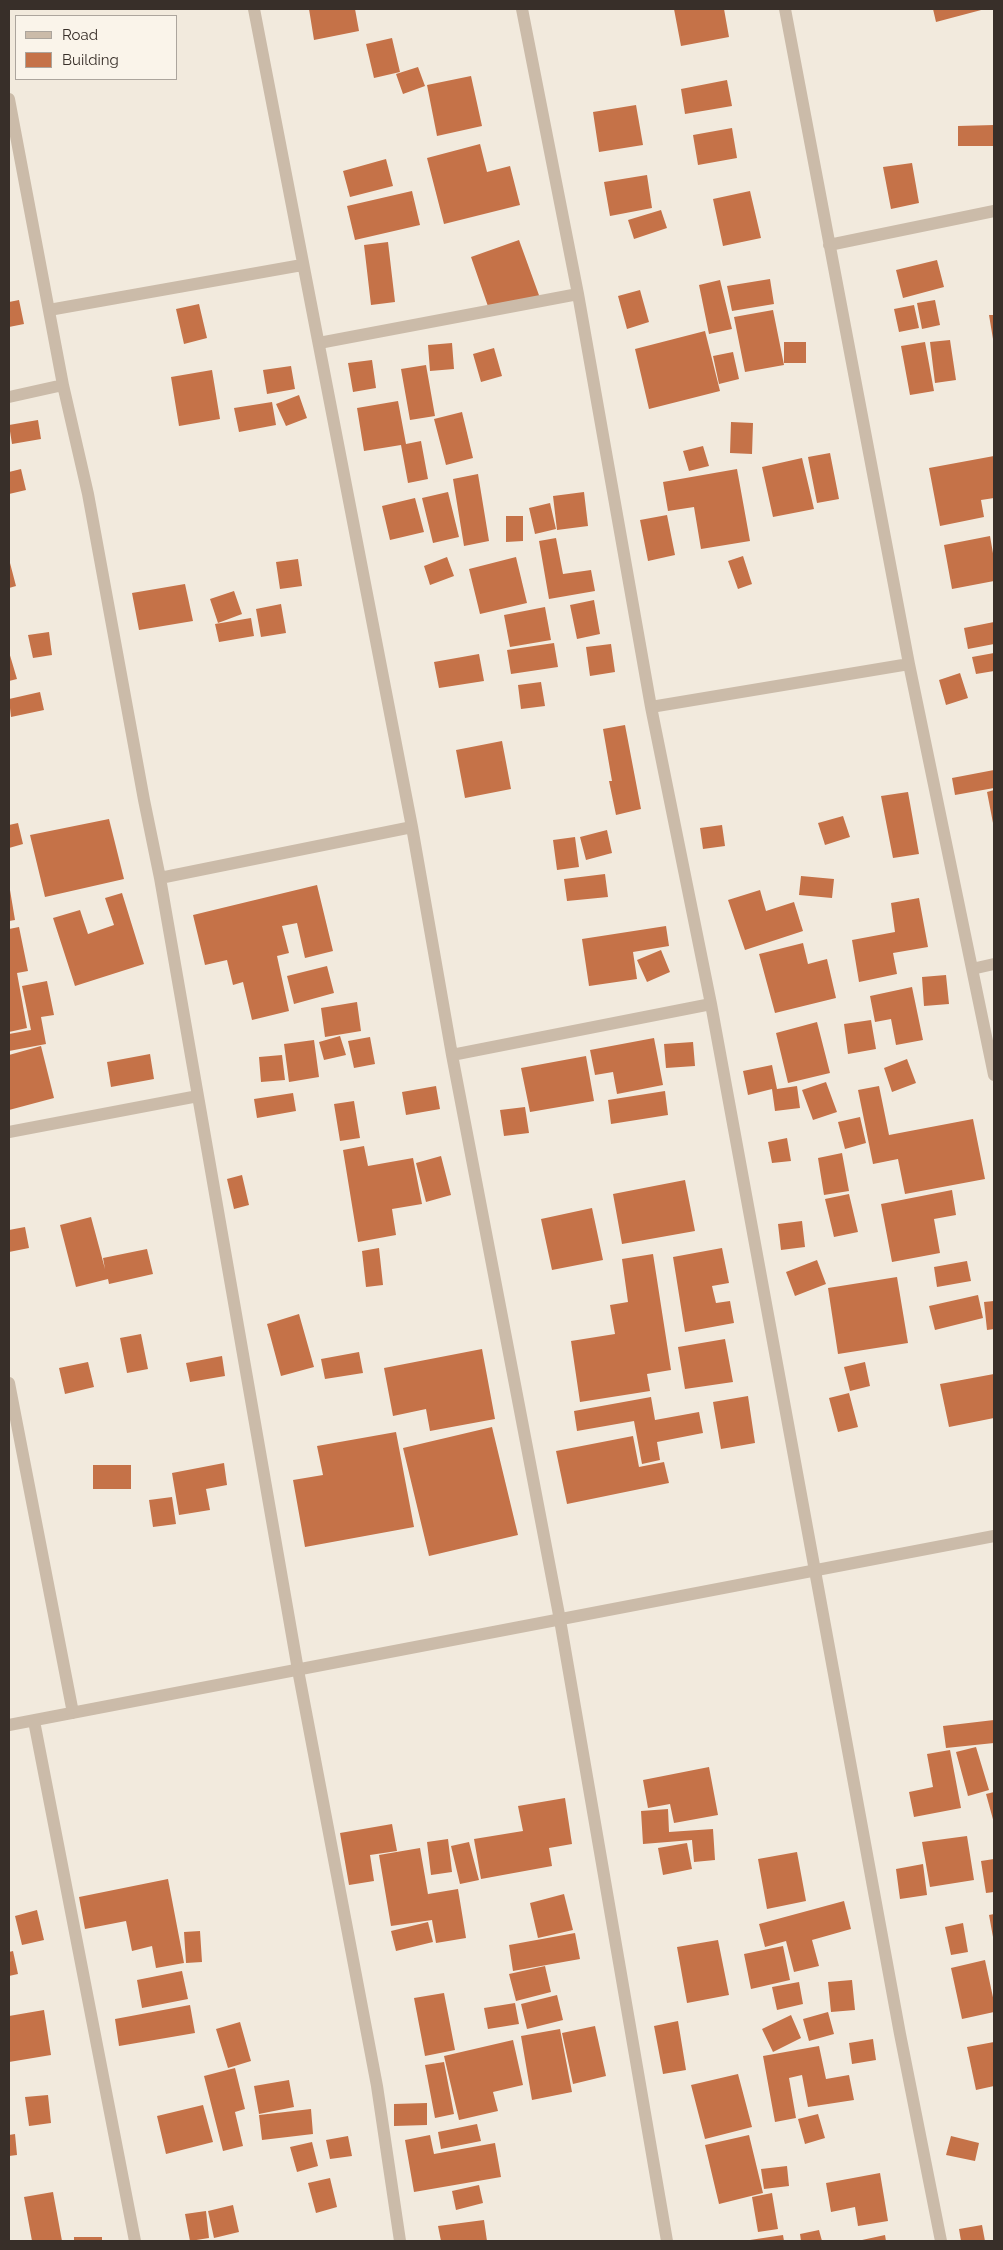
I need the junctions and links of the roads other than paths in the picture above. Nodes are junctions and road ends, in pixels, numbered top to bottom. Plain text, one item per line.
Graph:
1 (254, 9) edge
2 (522, 9) edge
3 (785, 9) edge
4 (9, 99) edge
5 (994, 211) edge
6 (829, 244) junction
7 (302, 265) junction
8 (578, 294) junction
9 (49, 310) junction
10 (318, 343) junction
11 (63, 385) junction
12 (9, 397) edge
13 (909, 664) junction
14 (651, 707) junction
15 (412, 827) junction
16 (160, 878) junction
17 (994, 964) edge
18 (972, 969) junction
19 (711, 1004) junction
20 (452, 1055) junction
21 (994, 1076) edge
22 (198, 1096) junction
23 (9, 1132) edge
24 (9, 1383) edge
25 (994, 1536) edge
26 (814, 1572) junction
27 (560, 1620) junction
28 (298, 1670) junction
29 (73, 1714) junction
30 (34, 1721) junction
31 (9, 1726) edge
32 (135, 2241) edge
33 (400, 2241) edge
34 (667, 2241) edge
35 (941, 2241) edge

1 - 7 street
2 - 8 street
3 - 6 street
4 - 9 street
5 - 6 street
6 - 13 street
7 - 9 street
7 - 10 street
8 - 10 street
8 - 14 street
9 - 11 street
10 - 15 street
11 - 12 street
11 - 16 street
13 - 14 street
13 - 18 street
14 - 19 street
15 - 16 street
15 - 20 street
16 - 22 street
17 - 18 street
18 - 21 street
19 - 20 street
19 - 26 street
20 - 27 street
22 - 23 street
22 - 28 street
24 - 29 street
25 - 26 street
26 - 27 street
26 - 35 street
27 - 28 street
27 - 34 street
28 - 29 street
28 - 33 street
29 - 30 street
30 - 31 street
30 - 32 street

